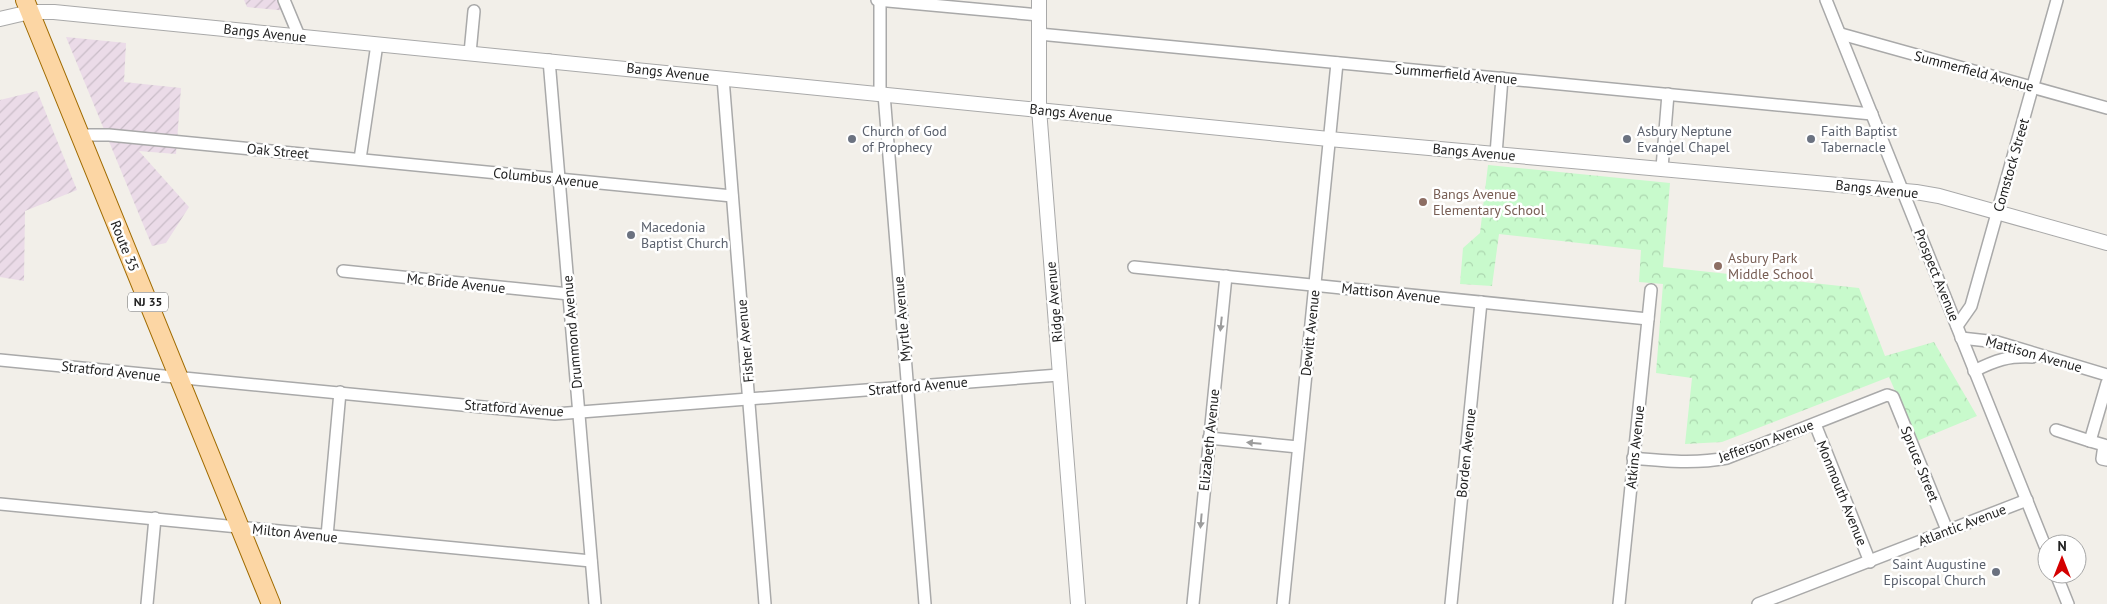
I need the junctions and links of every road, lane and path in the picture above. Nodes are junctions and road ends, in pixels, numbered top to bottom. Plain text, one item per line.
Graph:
1 (284, 0) edge
2 (879, 0) edge
3 (1039, 0) edge
4 (1826, 0) edge
5 (2057, 0) edge
6 (27, 6) edge
7 (474, 11) dead end
8 (1039, 15) junction
9 (0, 20) edge
10 (1039, 34) junction
11 (1841, 34) junction
12 (299, 36) junction
13 (377, 44) junction
14 (470, 53) junction
15 (549, 60) junction
16 (1337, 63) junction
17 (723, 78) junction
18 (1502, 78) junction
19 (2033, 87) junction
20 (882, 94) junction
21 (1668, 94) junction
22 (2107, 108) edge
23 (1039, 109) junction
24 (1872, 114) junction
25 (80, 135) junction
26 (1329, 139) junction
27 (1496, 154) junction
28 (360, 159) junction
29 (1662, 168) junction
30 (559, 179) junction
31 (1904, 191) junction
32 (732, 196) junction
33 (1998, 213) junction
34 (2107, 243) edge
35 (1134, 267) dead end
36 (342, 271) dead end
37 (1226, 276) junction
38 (1315, 285) junction
39 (1651, 290) dead end
40 (569, 294) junction
41 (1481, 302) junction
42 (1648, 319) junction
43 (1957, 326) junction
44 (1961, 338) junction
45 (2048, 357) junction
46 (0, 360) edge
47 (1974, 371) junction
48 (1059, 374) junction
49 (2107, 375) edge
50 (178, 378) junction
51 (2107, 382) edge
52 (908, 387) junction
53 (340, 392) junction
54 (1893, 397) joint
55 (750, 399) junction
56 (579, 412) junction
57 (1815, 424) junction
58 (2056, 430) dead end
59 (1209, 438) junction
60 (2090, 441) junction
61 (1298, 447) junction
62 (1633, 458) junction
63 (2107, 460) edge
64 (2027, 500) junction
65 (0, 504) edge
66 (155, 518) junction
67 (241, 527) junction
68 (1947, 530) junction
69 (2040, 534) edge
70 (327, 536) junction
71 (591, 560) junction
72 (1870, 562) junction
73 (2060, 584) edge
74 (148, 604) edge
75 (271, 604) edge
76 (595, 604) edge
77 (766, 604) edge
78 (925, 604) edge
79 (1078, 604) edge
80 (1193, 604) edge
81 (1283, 604) edge
82 (1451, 604) edge
83 (1619, 604) edge
84 (1758, 604) edge
85 (2068, 604) edge

1 - 12 street
2 - 8 street
2 - 20 street, Myrtle Avenue
3 - 8 street, Ridge Avenue
4 - 11 street, Prospect Avenue
5 - 19 street, Comstock Street
6 - 9 street, Bangs Avenue
6 - 12 street, Bangs Avenue
6 - 25 main road, Route 35 / NJ 35
7 - 14 street
8 - 10 street, Ridge Avenue
10 - 16 street, Summerfield Avenue
10 - 23 street, Ridge Avenue
11 - 19 street, Summerfield Avenue
11 - 24 street, Prospect Avenue
12 - 13 street, Bangs Avenue
13 - 14 street, Bangs Avenue
13 - 28 street
14 - 15 street, Bangs Avenue
15 - 17 street, Bangs Avenue
15 - 30 street, Drummond Avenue
16 - 18 street, Summerfield Avenue
16 - 26 street, Dewitt Avenue
17 - 20 street, Bangs Avenue
17 - 32 street, Fisher Avenue
18 - 21 street, Summerfield Avenue
18 - 27 street
19 - 22 street, Summerfield Avenue
19 - 33 street, Comstock Street
20 - 23 street, Bangs Avenue
20 - 52 street, Myrtle Avenue
21 - 24 street, Summerfield Avenue
21 - 29 street
23 - 26 street, Bangs Avenue
23 - 48 street, Ridge Avenue
24 - 31 street, Prospect Avenue
25 - 28 street, Oak Street
25 - 50 main road, Route 35 / NJ 35
26 - 27 street, Bangs Avenue
26 - 38 street, Dewitt Avenue
27 - 29 street, Bangs Avenue
28 - 30 street, Columbus Avenue
29 - 31 street, Bangs Avenue
30 - 32 street, Columbus Avenue
30 - 40 street, Drummond Avenue
31 - 33 street, Bangs Avenue
31 - 43 street, Prospect Avenue
32 - 55 street, Fisher Avenue
33 - 34 street, Bangs Avenue
33 - 43 street, Comstock Street
35 - 37 street, Mattison Avenue
36 - 40 street, Mc Bride Avenue
37 - 38 street, Mattison Avenue
37 -> 59 street, Elizabeth Avenue
38 - 41 street, Mattison Avenue
38 - 61 street, Dewitt Avenue
39 - 42 street, Atkins Avenue
40 - 56 street, Drummond Avenue
41 - 42 street, Mattison Avenue
41 - 82 street, Borden Avenue
42 - 62 street, Atkins Avenue
43 - 44 street, Prospect Avenue
44 - 45 street, Mattison Avenue
44 - 47 street, Prospect Avenue
45 - 47 street
45 - 49 street, Mattison Avenue
46 - 50 street, Stratford Avenue
47 - 64 street, Prospect Avenue
48 - 52 street, Stratford Avenue
48 - 79 street, Ridge Avenue
50 - 53 street, Stratford Avenue
50 - 67 main road, Route 35 / NJ 35
51 - 60 street
52 - 55 street, Stratford Avenue
52 - 78 street, Myrtle Avenue
53 - 56 street, Stratford Avenue
53 - 70 street
54 - 57 street, Jefferson Avenue
54 - 68 street, Spruce Street
55 - 56 street, Stratford Avenue
55 - 77 street, Fisher Avenue
56 - 71 street, Drummond Avenue
57 - 62 street, Jefferson Avenue
57 - 72 street, Monmouth Avenue
58 - 60 street
61 -> 59 street
59 -> 80 street, Elizabeth Avenue
60 - 63 street
61 - 81 street, Dewitt Avenue
62 - 83 street, Atkins Avenue
64 - 68 street, Atlantic Avenue
64 - 69 street, Prospect Avenue
65 - 66 street, Milton Avenue
66 - 67 street, Milton Avenue
66 - 74 street
67 - 70 street, Milton Avenue
67 - 75 main road, Route 35 / NJ 35
68 - 72 street, Atlantic Avenue
70 - 71 street, Milton Avenue
71 - 76 street, Drummond Avenue
72 - 84 street, Atlantic Avenue
73 - 85 street

